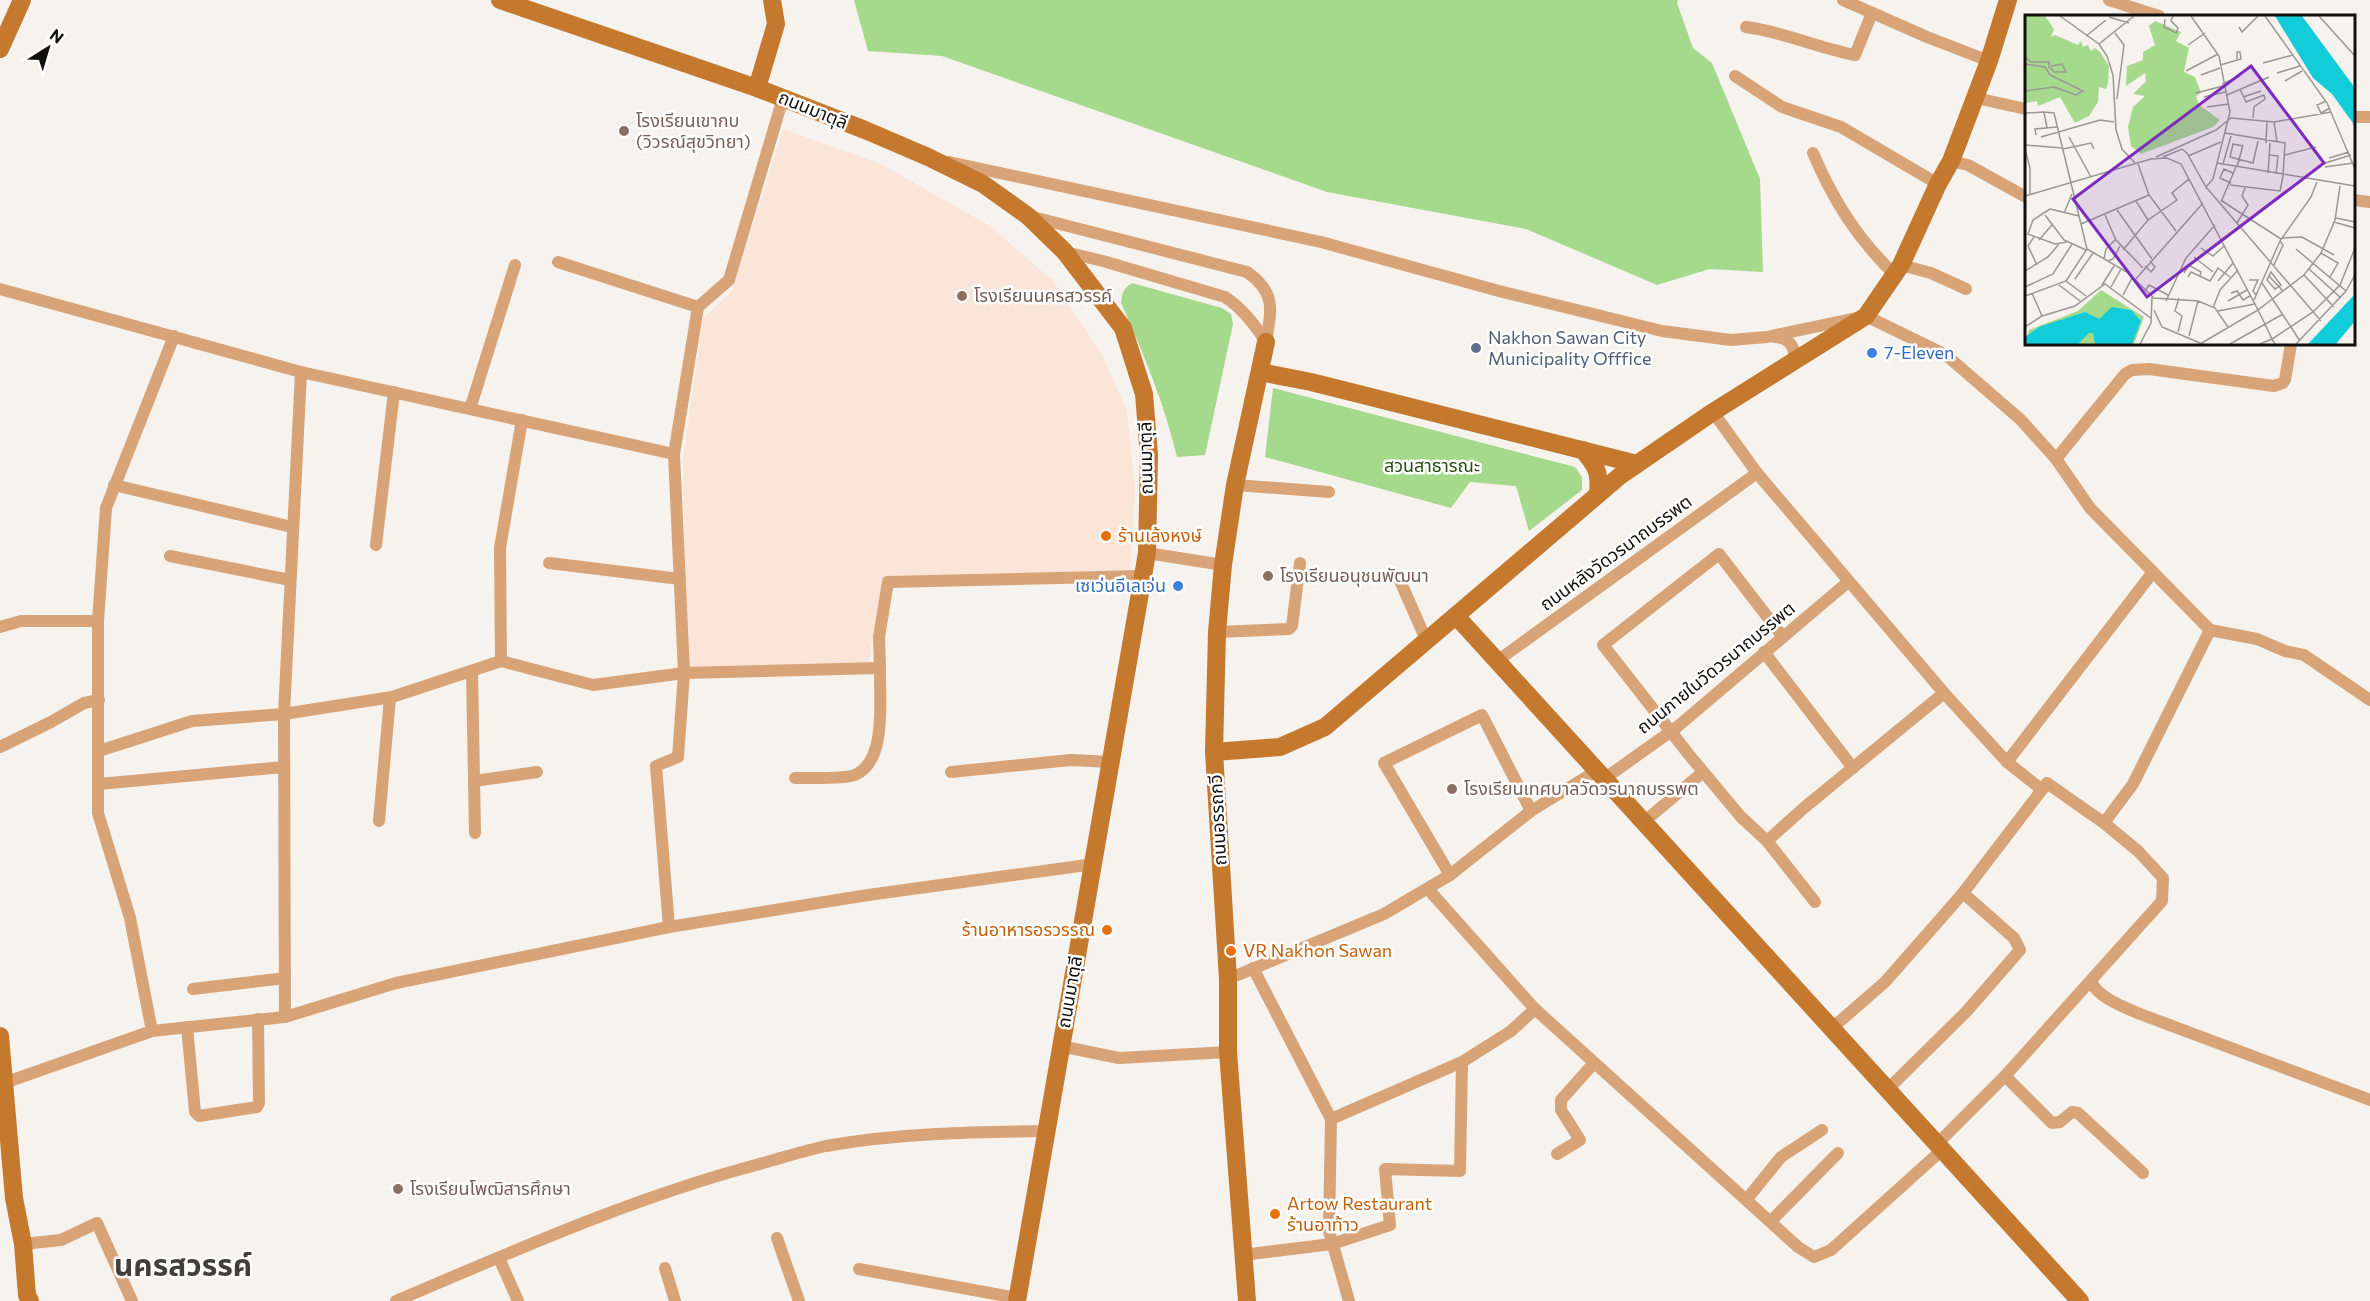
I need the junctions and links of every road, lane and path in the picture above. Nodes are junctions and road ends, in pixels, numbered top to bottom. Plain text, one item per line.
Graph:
1 (22, 0) edge
2 (500, 0) edge
3 (772, 0) edge
4 (1844, 0) edge
5 (2008, 0) edge
6 (2109, 0) edge
7 (1872, 13) junction
8 (2156, 15) edge
9 (1746, 27) dead end
10 (0, 49) edge
11 (1989, 61) junction
12 (1735, 76) dead end
13 (757, 88) junction
14 (783, 98) junction
15 (1976, 98) junction
16 (2025, 110) edge
17 (1813, 153) dead end
18 (928, 157) junction
19 (1951, 161) junction
20 (1938, 184) junction
21 (2025, 196) edge
22 (2355, 200) edge
23 (2370, 202) edge
24 (1028, 216) junction
25 (1065, 252) junction
26 (558, 262) dead end
27 (514, 265) dead end
28 (1898, 270) junction
29 (0, 289) edge
30 (1966, 289) dead end
31 (698, 307) junction
32 (1866, 316) junction
33 (174, 336) junction
34 (1767, 337) junction
35 (1266, 342) junction
36 (2291, 345) edge
37 (1790, 363) junction
38 (301, 372) junction
39 (1260, 372) junction
40 (394, 392) junction
41 (470, 409) junction
42 (1713, 412) junction
43 (522, 420) junction
44 (1583, 450) junction
45 (674, 454) junction
46 (2056, 459) junction
47 (1637, 464) junction
48 (1757, 473) junction
49 (114, 485) junction
50 (1235, 485) junction
51 (1329, 492) dead end
52 (1598, 494) junction
53 (292, 527) junction
54 (376, 545) dead end
55 (1147, 553) junction
56 (170, 556) dead end
57 (1300, 562) dead end
58 (549, 563) dead end
59 (1223, 565) junction
60 (2153, 572) junction
61 (1142, 576) junction
62 (1398, 576) dead end
63 (680, 579) junction
64 (290, 580) junction
65 (1848, 582) junction
66 (1457, 617) junction
67 (98, 621) junction
68 (0, 627) edge
69 (2210, 630) junction
70 (1217, 632) junction
71 (1783, 637) junction
72 (1427, 642) junction
73 (1764, 652) junction
74 (501, 661) junction
75 (1497, 661) junction
76 (880, 668) junction
77 (472, 671) junction
78 (684, 673) junction
79 (1944, 693) junction
80 (390, 698) junction
81 (99, 700) junction
82 (2370, 700) edge
83 (284, 714) junction
84 (1672, 731) junction
85 (0, 747) edge
86 (99, 751) junction
87 (1214, 752) junction
88 (1111, 762) junction
89 (2007, 762) junction
90 (284, 767) junction
91 (1854, 768) junction
92 (537, 772) dead end
93 (951, 772) dead end
94 (1703, 772) junction
95 (1600, 775) junction
96 (795, 778) dead end
97 (474, 781) junction
98 (99, 784) junction
99 (2041, 789) junction
100 (1531, 811) junction
101 (1652, 815) dead end
102 (379, 821) dead end
103 (2104, 824) junction
104 (475, 833) dead end
105 (1767, 842) junction
106 (1094, 864) junction
107 (1450, 875) junction
108 (1428, 889) junction
109 (1963, 893) junction
110 (1815, 902) dead end
111 (669, 927) junction
112 (1253, 968) junction
113 (285, 978) junction
114 (1228, 979) junction
115 (2091, 982) junction
116 (193, 988) dead end
117 (1535, 1009) junction
118 (285, 1017) junction
119 (258, 1019) junction
120 (187, 1027) junction
121 (1831, 1029) junction
122 (152, 1031) junction
123 (0, 1044) edge
124 (1060, 1046) junction
125 (1228, 1052) junction
126 (1462, 1062) junction
127 (1594, 1063) junction
128 (2005, 1076) junction
129 (4, 1083) junction
130 (1887, 1090) junction
131 (2370, 1100) edge
132 (1331, 1119) junction
133 (1821, 1130) dead end
134 (1047, 1131) junction
135 (1939, 1147) junction
136 (1838, 1153) dead end
137 (1557, 1154) dead end
138 (2143, 1173) dead end
139 (1747, 1199) junction
140 (1771, 1221) junction
141 (777, 1238) dead end
142 (23, 1244) junction
143 (1332, 1244) junction
144 (1243, 1255) junction
145 (499, 1258) junction
146 (665, 1268) dead end
147 (859, 1269) dead end
148 (1017, 1300) edge
149 (30, 1301) edge
150 (132, 1301) edge
151 (396, 1301) edge
152 (519, 1301) edge
153 (675, 1301) edge
154 (799, 1301) edge
155 (1247, 1301) edge
156 (1349, 1301) edge
157 (2080, 1301) edge

1 - 10 street
2 - 13 street, ถนนมาตุลี
3 - 13 street
4 - 7 street
5 - 11 street
6 - 8 street
7 - 9 street
7 - 11 street
11 - 15 street
12 - 20 street
13 - 14 street, ถนนมาตุลี
14 - 18 street, ถนนมาตุลี
14 - 31 street
15 - 16 street
15 - 19 street
17 - 28 street
18 - 24 street, ถนนมาตุลี
18 - 34 street
19 - 20 street
19 - 21 street
20 - 28 street
22 - 23 street
24 - 25 street, ถนนมาตุลี
24 - 35 street
25 - 35 street
25 - 55 street, ถนนมาตุลี
26 - 31 street
27 - 41 street
28 - 30 street
28 - 32 street
29 - 33 street
31 - 45 street
32 - 34 street
32 - 37 street
32 - 46 street
33 - 38 street
33 - 49 street
34 - 37 street
35 - 39 street, ถนนอรรถกวี
36 - 46 street
37 - 42 street
38 - 40 street
38 - 53 street
39 - 44 street
39 - 50 street, ถนนอรรถกวี
40 - 41 street
40 - 54 street
41 - 43 street
42 - 47 street
42 - 48 street
43 - 45 street
43 - 74 street
44 - 47 street
44 - 52 street
45 - 63 street
46 - 60 street
47 - 52 street
48 - 65 street
48 - 75 street, ถนนหลังวัดวรนาถบรรพต
49 - 53 street
49 - 67 street
50 - 51 street
50 - 59 street, ถนนอรรถกวี
52 - 66 street
53 - 64 street
55 - 59 street
55 - 61 street, ถนนมาตุลี
56 - 64 street
57 - 70 street
58 - 63 street
59 - 70 street, ถนนอรรถกวี
60 - 69 street
60 - 89 street
61 - 76 street
61 - 88 street, ถนนมาตุลี
62 - 72 street
63 - 78 street
64 - 83 street
65 - 71 street, ถนนภายในวัดวรนาถบรรพต
65 - 79 street
66 - 72 street
66 - 75 street
67 - 68 street
67 - 81 street
69 - 82 street
69 - 103 street
70 - 87 street, ถนนอรรถกวี
71 - 73 street, ถนนภายในวัดวรนาถบรรพต
71 - 84 street
72 - 87 street
73 - 84 street, ถนนภายในวัดวรนาถบรรพต
73 - 91 street
74 - 77 street
74 - 78 street
75 - 95 street
76 - 78 street
76 - 96 street
77 - 80 street
77 - 97 street
78 - 111 street
79 - 89 street
79 - 91 street
80 - 83 street
80 - 102 street
81 - 85 street
81 - 86 street
83 - 86 street
83 - 90 street
84 - 94 street
84 - 95 street, ถนนภายในวัดวรนาถบรรพต
86 - 98 street
87 - 114 street, ถนนอรรถกวี
88 - 93 street
88 - 106 street, ถนนมาตุลี
89 - 99 street
90 - 98 street
90 - 113 street
91 - 105 street
92 - 97 street
94 - 101 street
94 - 105 street
95 - 100 street, ถนนภายในวัดวรนาถบรรพต
95 - 121 street
97 - 104 street
98 - 122 street
99 - 103 street
99 - 109 street
100 - 107 street, ถนนภายในวัดวรนาถบรรพต
100 - 107 street
103 - 115 street
105 - 110 street
106 - 111 street
106 - 124 street, ถนนมาตุลี
107 - 108 street, ถนนภายในวัดวรนาถบรรพต
108 - 112 street, ถนนภายในวัดวรนาถบรรพต
108 - 117 street
109 - 121 street
109 - 130 street
111 - 118 street
112 - 114 street, ถนนภายในวัดวรนาถบรรพต
112 - 132 street
113 - 116 street
113 - 118 street
114 - 125 street, ถนนอรรถกวี
115 - 128 street
115 - 131 street
117 - 126 street
117 - 127 street
118 - 119 street
119 - 120 street
119 - 120 street
120 - 122 street
121 - 130 street
122 - 129 street
123 - 129 street
124 - 125 street
124 - 134 street, ถนนมาตุลี
125 - 144 street, ถนนอรรถกวี
126 - 132 street
126 - 143 street
127 - 137 street
127 - 139 street
128 - 135 street
128 - 138 street
129 - 142 street
130 - 135 street
132 - 143 street
133 - 139 street
134 - 145 street
134 - 148 street, ถนนมาตุลี
135 - 140 street
135 - 157 street
136 - 140 street
139 - 140 street
141 - 154 street
142 - 149 street
142 - 150 street
143 - 144 street
143 - 156 street
144 - 155 street, ถนนอรรถกวี
145 - 151 street
145 - 152 street
146 - 153 street
147 - 148 street

